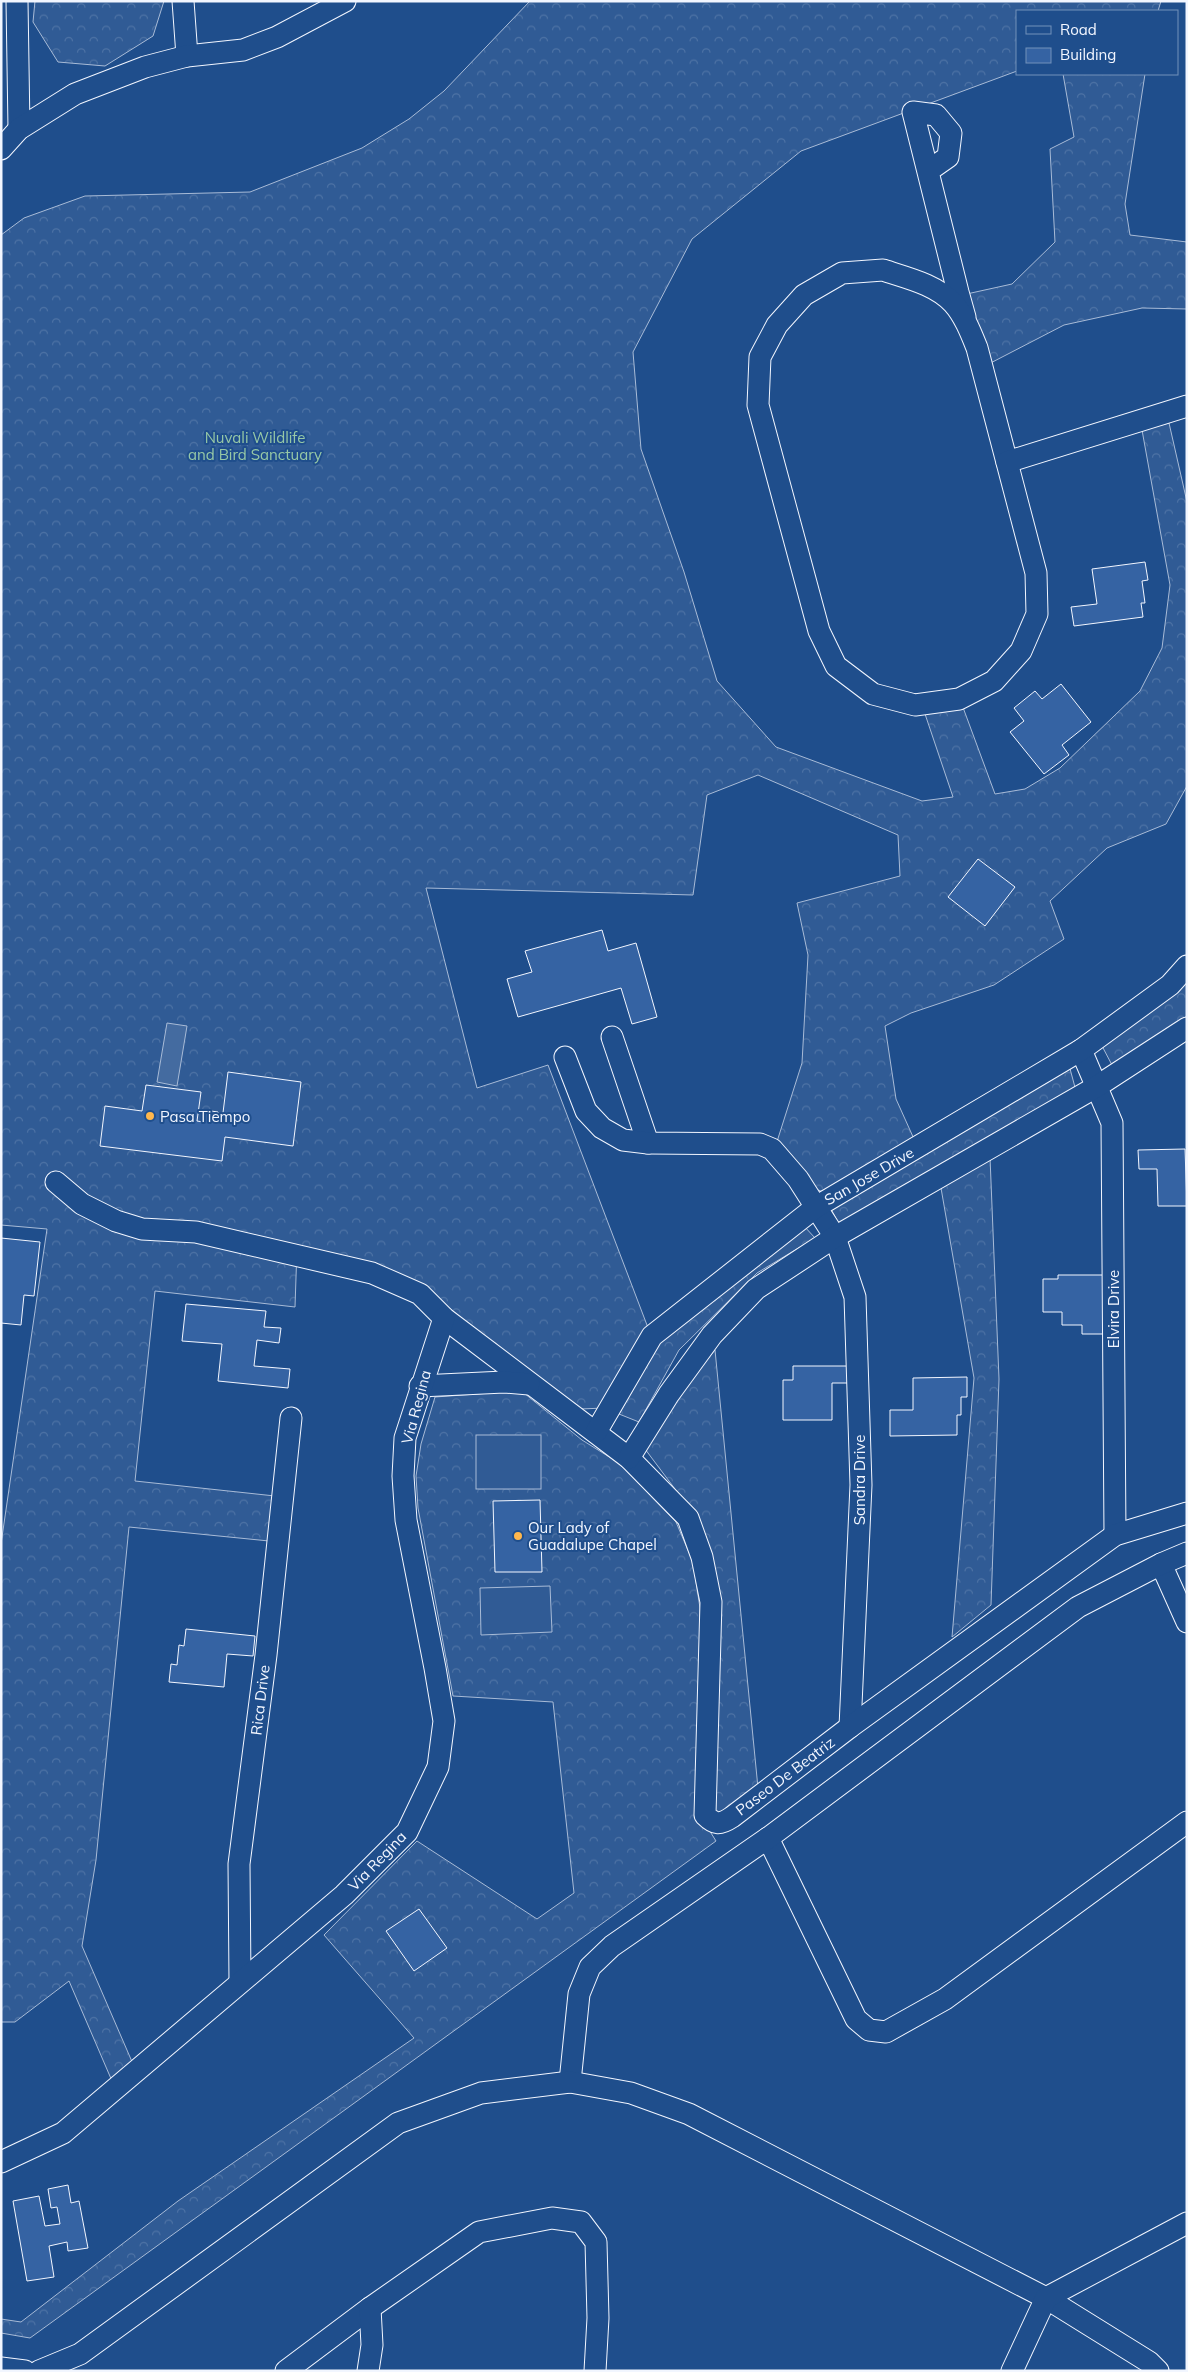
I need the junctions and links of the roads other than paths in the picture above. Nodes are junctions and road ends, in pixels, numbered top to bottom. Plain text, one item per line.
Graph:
1 (17, 1) edge
2 (183, 1) edge
3 (345, 1) edge
4 (187, 56) junction
5 (19, 129) junction
6 (1, 149) edge
7 (928, 171) dead end
8 (968, 327) junction
9 (1187, 406) edge
10 (1007, 462) junction
11 (1187, 966) edge
12 (1187, 1028) edge
13 (612, 1037) dead end
14 (1081, 1050) junction
15 (566, 1057) dead end
16 (1096, 1087) junction
17 (648, 1143) junction
18 (56, 1182) dead end
19 (816, 1207) junction
20 (835, 1237) junction
21 (444, 1318) junction
22 (529, 1384) junction
23 (420, 1386) junction
24 (291, 1418) dead end
25 (596, 1432) junction
26 (629, 1458) junction
27 (1187, 1513) edge
28 (1115, 1535) junction
29 (1187, 1553) edge
30 (1161, 1564) junction
31 (1187, 1622) edge
32 (850, 1727) junction
33 (1187, 1822) edge
34 (768, 1838) junction
35 (240, 1982) junction
36 (570, 2082) junction
37 (1, 2162) edge
38 (1187, 2223) edge
39 (1046, 2298) junction
40 (370, 2308) junction
41 (1, 2368) edge
42 (25, 2371) edge
43 (39, 2371) edge
44 (286, 2371) edge
45 (368, 2371) edge
46 (595, 2371) edge
47 (1012, 2371) edge
48 (1158, 2371) edge

1 - 5 street
2 - 4 street
3 - 4 street
4 - 5 street
5 - 6 street
7 - 8 street
8 - 10 street
8 - 10 street
9 - 10 street
11 - 14 street, San Jose Drive
12 - 16 street
13 - 17 street
14 - 16 street, Elvira Drive
14 - 19 street, San Jose Drive
15 - 17 street, Sandra Drive
16 - 20 street
16 - 28 street, Elvira Drive
17 - 19 street, Sandra Drive
18 - 21 street
19 - 20 street, Sandra Drive
19 - 25 street, San Jose Drive
20 - 26 street
20 - 32 street, Sandra Drive
21 - 22 street
21 - 23 street, Via Regina
22 - 23 street
22 - 25 street
23 - 35 street, Via Regina
24 - 35 street, Rica Drive
25 - 26 street
26 - 32 street, Paseo De Beatriz
27 - 28 street, Paseo De Beatriz
28 - 32 street, Paseo De Beatriz
29 - 30 street
30 - 31 street
30 - 34 street
33 - 34 street
34 - 36 street
35 - 37 street, Via Regina
36 - 39 street
36 - 43 street
38 - 39 street
39 - 47 street
39 - 48 street
40 - 44 street
40 - 45 street
40 - 46 street
41 - 42 street

